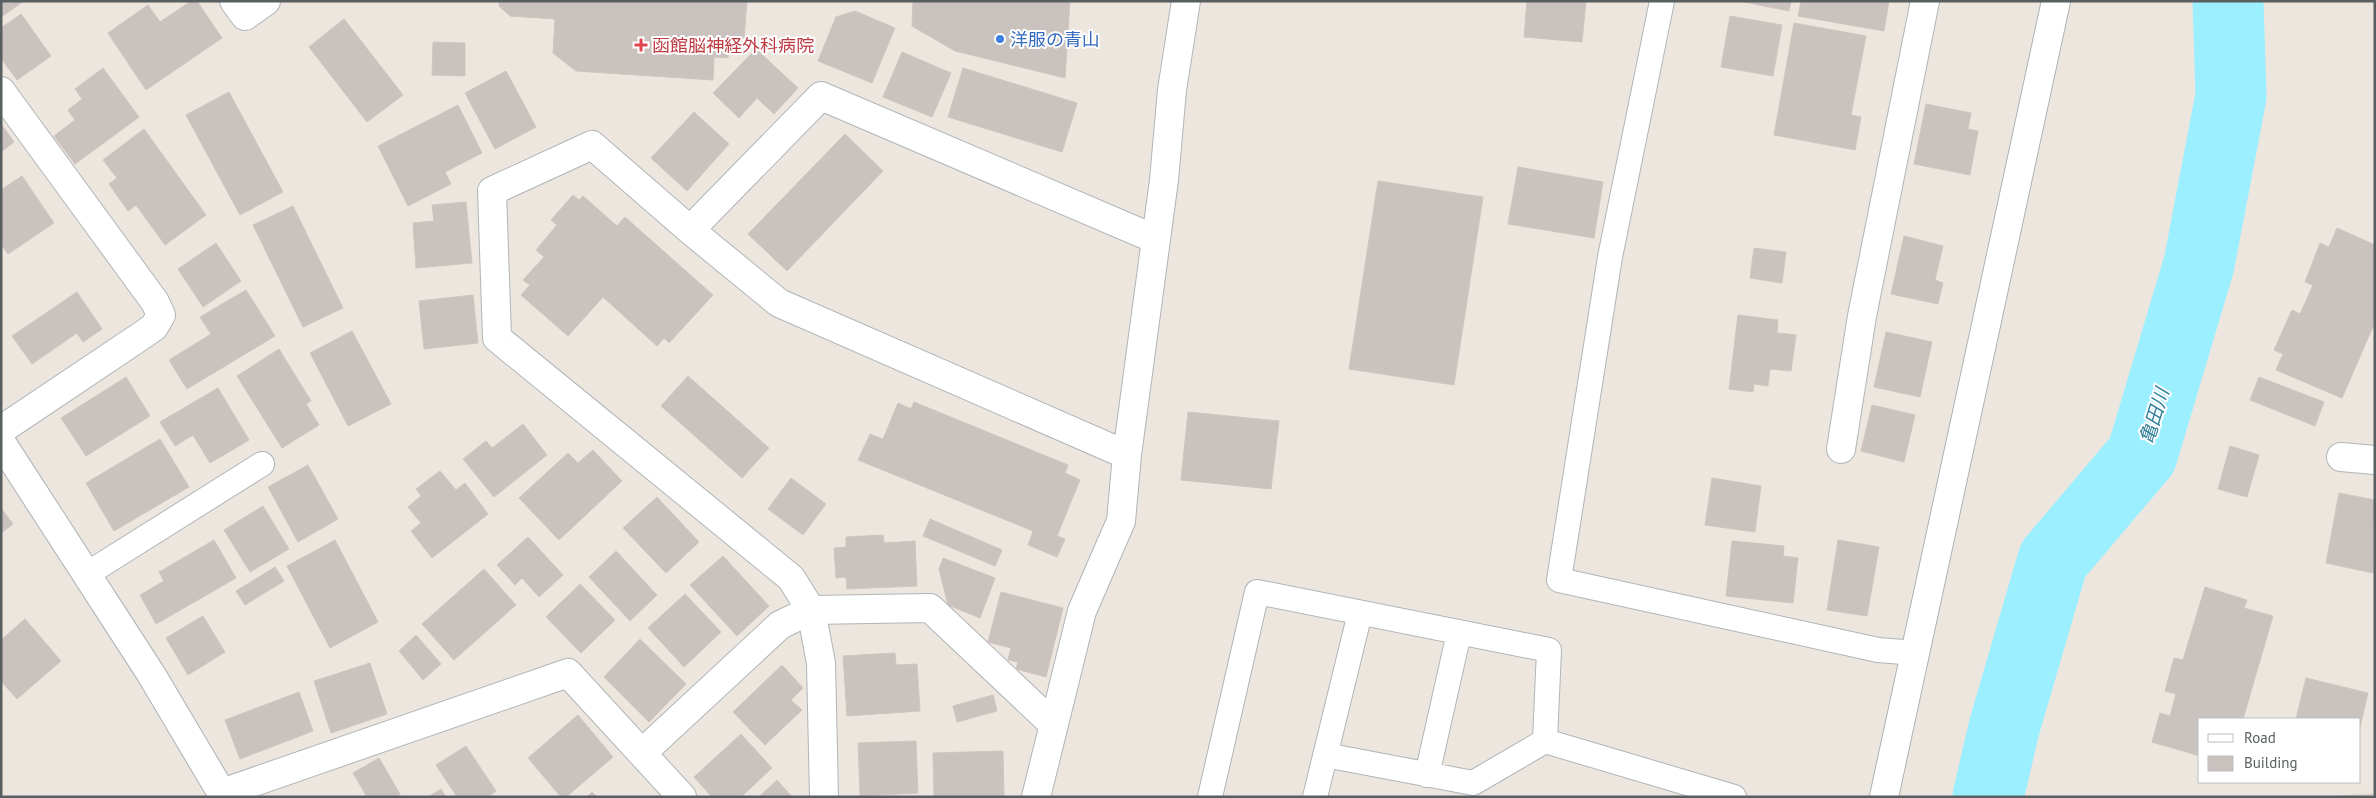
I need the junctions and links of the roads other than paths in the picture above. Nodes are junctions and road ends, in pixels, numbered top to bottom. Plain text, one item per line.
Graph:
1 (234, 1) edge
2 (266, 1) edge
3 (1186, 1) edge
4 (1662, 1) edge
5 (1925, 1) edge
6 (2056, 1) edge
7 (1, 91) edge
8 (690, 230) junction
9 (1155, 238) junction
10 (1, 430) edge
11 (1, 442) edge
12 (1841, 449) dead end
13 (1127, 455) junction
14 (2340, 457) dead end
15 (2375, 460) edge
16 (262, 464) dead end
17 (87, 574) junction
18 (811, 610) junction
19 (1360, 613) junction
20 (1459, 633) junction
21 (1916, 653) junction
22 (1054, 724) junction
23 (1545, 741) junction
24 (642, 753) junction
25 (1326, 755) junction
26 (1427, 774) junction
27 (223, 795) edge
28 (682, 797) edge
29 (824, 797) edge
30 (1036, 797) edge
31 (1210, 797) edge
32 (1315, 797) edge
33 (1734, 797) edge
34 (1884, 797) edge

1 - 2 street
3 - 9 street
4 - 21 lane
5 - 12 street
6 - 21 street
7 - 10 street
8 - 9 street
8 - 13 street
8 - 18 street
9 - 13 street
11 - 17 street
13 - 22 street
14 - 15 street
16 - 17 lane
17 - 27 street
18 - 22 street
18 - 24 street
18 - 29 street
19 - 20 lane
19 - 25 lane
19 - 31 lane
20 - 23 lane
20 - 26 lane
21 - 34 street
22 - 30 street
23 - 26 lane
23 - 33 lane
24 - 27 street
24 - 28 street
25 - 26 lane
25 - 32 lane

